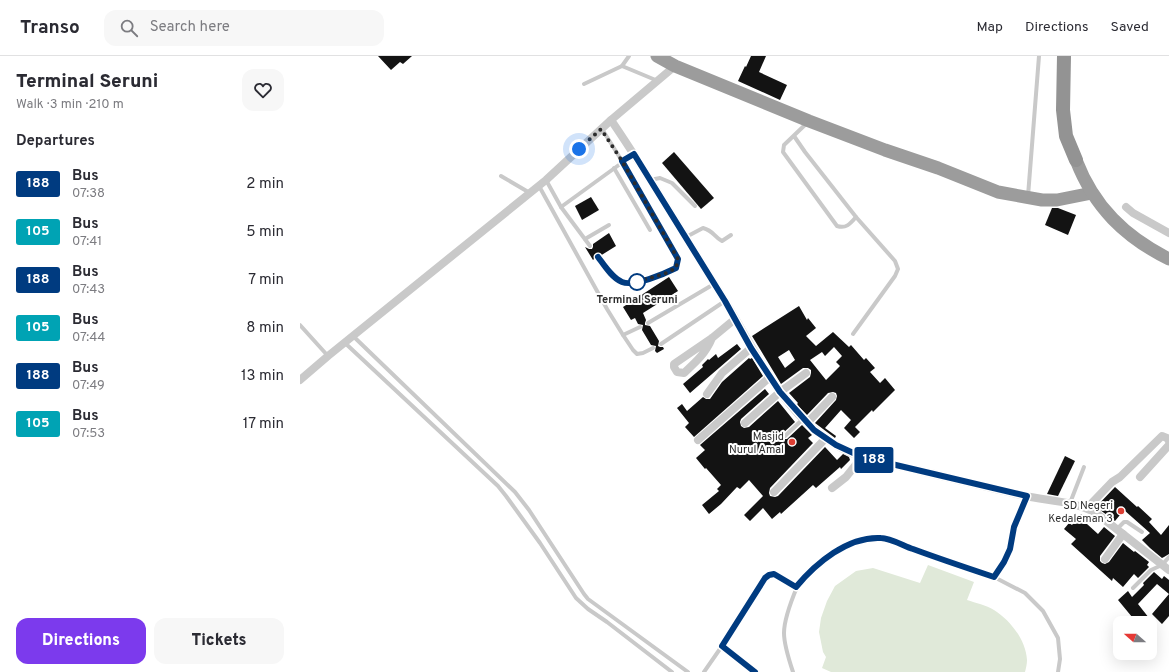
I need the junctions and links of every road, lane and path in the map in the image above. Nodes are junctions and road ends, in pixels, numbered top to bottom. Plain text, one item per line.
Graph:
1 (629, 56) edge
2 (657, 56) edge
3 (1039, 56) edge
4 (1064, 56) edge
5 (1071, 56) edge
6 (622, 66) junction
7 (675, 66) junction
8 (658, 81) junction
9 (584, 84) dead end
10 (611, 120) junction
11 (809, 121) junction
12 (601, 129) junction
13 (794, 136) junction
14 (634, 154) junction
15 (1076, 160) junction
16 (622, 161) junction
17 (614, 168) junction
18 (501, 176) dead end
19 (546, 180) junction
20 (650, 180) junction
21 (538, 186) junction
22 (530, 193) junction
23 (1092, 193) junction
24 (1028, 198) junction
25 (695, 206) dead end
26 (561, 207) junction
27 (1126, 207) dead end
28 (856, 217) junction
29 (609, 225) dead end
30 (650, 230) dead end
31 (1169, 233) edge
32 (731, 235) dead end
33 (686, 237) junction
34 (585, 239) junction
35 (590, 246) dead end
36 (598, 257) dead end
37 (1169, 260) edge
38 (714, 284) junction
39 (725, 301) junction
40 (735, 319) junction
41 (648, 323) dead end
42 (640, 327) dead end
43 (301, 328) edge
44 (853, 334) dead end
45 (623, 335) junction
46 (352, 336) junction
47 (712, 338) junction
48 (344, 343) junction
49 (661, 344) dead end
50 (653, 348) dead end
51 (751, 348) junction
52 (328, 356) junction
53 (806, 373) dead end
54 (770, 377) junction
55 (300, 380) edge
56 (780, 392) junction
57 (707, 394) dead end
58 (832, 397) dead end
59 (805, 421) junction
60 (745, 423) dead end
61 (785, 436) dead end
62 (825, 439) junction
63 (698, 440) dead end
64 (1169, 441) edge
65 (1169, 445) edge
66 (862, 457) junction
67 (1084, 467) dead end
68 (1140, 477) dead end
69 (506, 482) junction
70 (498, 486) junction
71 (832, 488) dead end
72 (774, 492) dead end
73 (1027, 496) junction
74 (1070, 503) junction
75 (1087, 508) junction
76 (1120, 532) junction
77 (1142, 532) dead end
78 (1169, 557) edge
79 (1105, 559) dead end
80 (1162, 565) junction
81 (1169, 570) edge
82 (994, 577) junction
83 (796, 587) junction
84 (1133, 588) dead end
85 (722, 646) junction
86 (672, 672) edge
87 (688, 672) edge
88 (704, 672) edge
89 (755, 672) edge
90 (793, 672) edge
91 (1058, 672) edge

1 - 6 lane
2 - 7 highway
3 - 24 lane
4 - 15 highway
5 - 15 highway
6 - 8 lane
6 - 9 lane
7 - 8 street
7 - 11 highway
8 - 10 street
10 - 12 street
10 - 14 street
11 - 13 lane
11 - 24 highway
12 - 16 lane
12 - 19 street
13 - 28 lane
13 - 28 lane
14 - 16 lane
14 - 20 street
15 - 23 highway
16 - 17 lane
16 - 36 lane
17 - 26 lane
17 - 30 lane
18 - 22 lane
19 - 21 street
19 - 26 lane
20 - 25 lane
20 - 33 street
21 - 22 street
21 - 45 lane
22 - 46 street
23 - 24 highway
23 - 37 highway
26 - 34 lane
27 - 31 street
28 - 44 lane
29 - 34 lane
32 - 33 lane
33 - 38 street
34 - 35 lane
38 - 39 street
38 - 41 lane
39 - 40 street
39 - 49 lane
40 - 47 street
40 - 51 street
42 - 45 lane
43 - 52 lane
45 - 50 lane
46 - 48 street
46 - 69 lane
47 - 47 street
48 - 52 street
48 - 70 lane
51 - 54 street
51 - 57 street
52 - 55 street
53 - 56 street
54 - 56 street
54 - 63 street
56 - 59 street
56 - 60 street
58 - 59 street
59 - 61 lane
59 - 62 street
62 - 66 street
62 - 72 street
64 - 75 street
65 - 68 street
66 - 71 street
66 - 73 street
67 - 74 lane
69 - 70 lane
69 - 87 lane
70 - 86 lane
73 - 74 street
73 - 82 lane
74 - 75 street
75 - 76 street
76 - 77 lane
76 - 79 street
76 - 80 street
78 - 80 lane
80 - 81 street
80 - 84 lane
82 - 83 lane
82 - 91 lane
83 - 85 lane
83 - 90 lane
85 - 88 lane
85 - 89 lane

